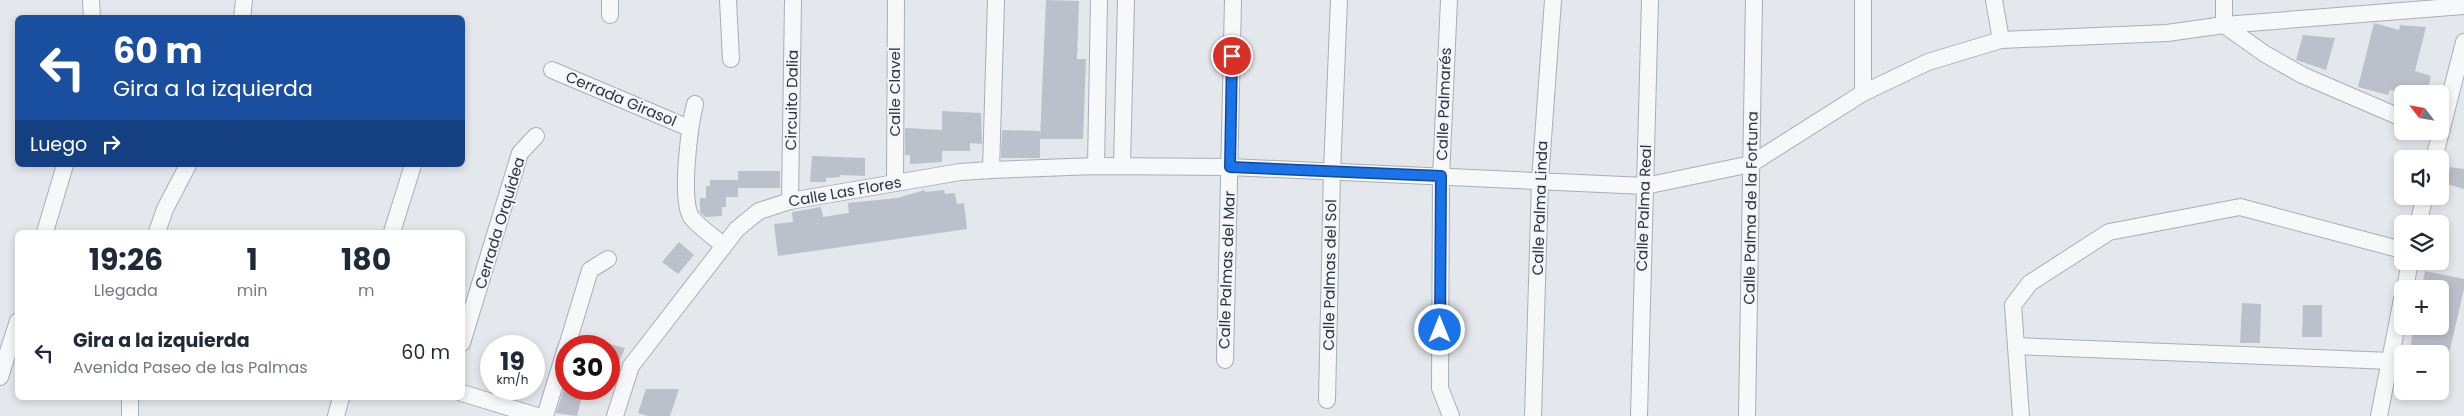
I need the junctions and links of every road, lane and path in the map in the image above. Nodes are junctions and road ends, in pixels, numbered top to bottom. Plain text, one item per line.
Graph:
1 (91, 0) edge
2 (244, 0) edge
3 (728, 0) edge
4 (794, 0) edge
5 (896, 0) edge
6 (996, 0) edge
7 (1099, 0) edge
8 (1126, 0) edge
9 (1233, 0) edge
10 (1340, 0) edge
11 (1448, 0) edge
12 (1553, 0) edge
13 (1650, 0) edge
14 (1754, 0) edge
15 (1863, 0) edge
16 (1994, 0) edge
17 (2224, 0) edge
18 (2464, 6) edge
19 (92, 15) edge
20 (242, 15) edge
21 (2224, 25) junction
22 (2001, 40) junction
23 (2464, 42) edge
24 (732, 59) dead end
25 (552, 70) dead end
26 (1863, 93) junction
27 (2449, 93) edge
28 (695, 104) dead end
29 (2394, 115) edge
30 (689, 128) junction
31 (536, 136) dead end
32 (1751, 164) junction
33 (1096, 166) junction
34 (1122, 166) junction
35 (64, 167) edge
36 (187, 167) edge
37 (413, 167) edge
38 (1230, 167) junction
39 (990, 170) junction
40 (1332, 172) junction
41 (1441, 176) junction
42 (1540, 181) junction
43 (895, 183) junction
44 (1645, 186) junction
45 (790, 200) junction
46 (46, 230) edge
47 (158, 230) edge
48 (393, 230) edge
49 (724, 246) junction
50 (2394, 248) edge
51 (608, 259) dead end
52 (15, 330) edge
53 (465, 333) edge
54 (570, 335) edge
55 (2396, 335) edge
56 (2016, 346) junction
57 (1225, 360) dead end
58 (2391, 361) junction
59 (0, 378) edge
60 (555, 383) edge
61 (465, 394) edge
62 (130, 400) edge
63 (340, 400) edge
64 (1327, 400) dead end
65 (130, 416) edge
66 (336, 416) edge
67 (537, 416) edge
68 (545, 416) edge
69 (615, 416) edge
70 (1451, 416) edge
71 (1533, 416) edge
72 (1639, 416) edge
73 (1747, 416) edge
74 (2021, 416) edge
75 (2379, 416) edge

1 - 19 street
2 - 20 street
3 - 24 street
4 - 45 street, Circuito Dalia
5 - 43 street, Calle Clavel
6 - 39 street
7 - 33 street
8 - 34 street
9 - 38 street, Calle Palmas del Mar
10 - 40 street, Calle Palmas del Sol
11 - 41 street, Calle Palmarés
12 - 42 street, Calle Palma Linda
13 - 44 street, Calle Palma Real
14 - 32 street, Calle Palma de la Fortuna
15 - 26 street
16 - 22 street
17 - 21 street
18 - 21 street
21 - 22 street
21 - 29 street
22 - 26 street
23 - 27 street
25 - 30 street, Cerrada Girasol
26 - 32 street
28 - 30 street, Cerrada Girasol
30 - 49 street, Cerrada Girasol
31 - 53 street, Cerrada Orquídea
32 - 44 street, Calle Las Flores
32 - 73 street, Calle Palma de la Fortuna
33 - 34 street, Calle Las Flores
33 - 39 street, Calle Las Flores
34 - 38 street, Calle Las Flores
35 - 46 street
36 - 47 street
37 - 48 street
38 - 40 street, Calle Las Flores
38 - 57 street, Calle Palmas del Mar
39 - 43 street, Calle Las Flores
40 - 41 street, Calle Las Flores
40 - 64 street, Calle Palmas del Sol
41 - 42 street, Calle Las Flores
41 - 70 street, Calle Palmarés
42 - 44 street, Calle Las Flores
42 - 71 street, Calle Palma Linda
43 - 45 street, Calle Las Flores
44 - 72 street, Calle Palma Real
45 - 49 street, Calle Las Flores
49 - 69 street, Calle Las Flores
50 - 56 street
51 - 54 street
52 - 59 street
55 - 58 street
56 - 58 street
56 - 74 street
58 - 75 street
60 - 68 street
61 - 67 street
62 - 65 street
63 - 66 street

